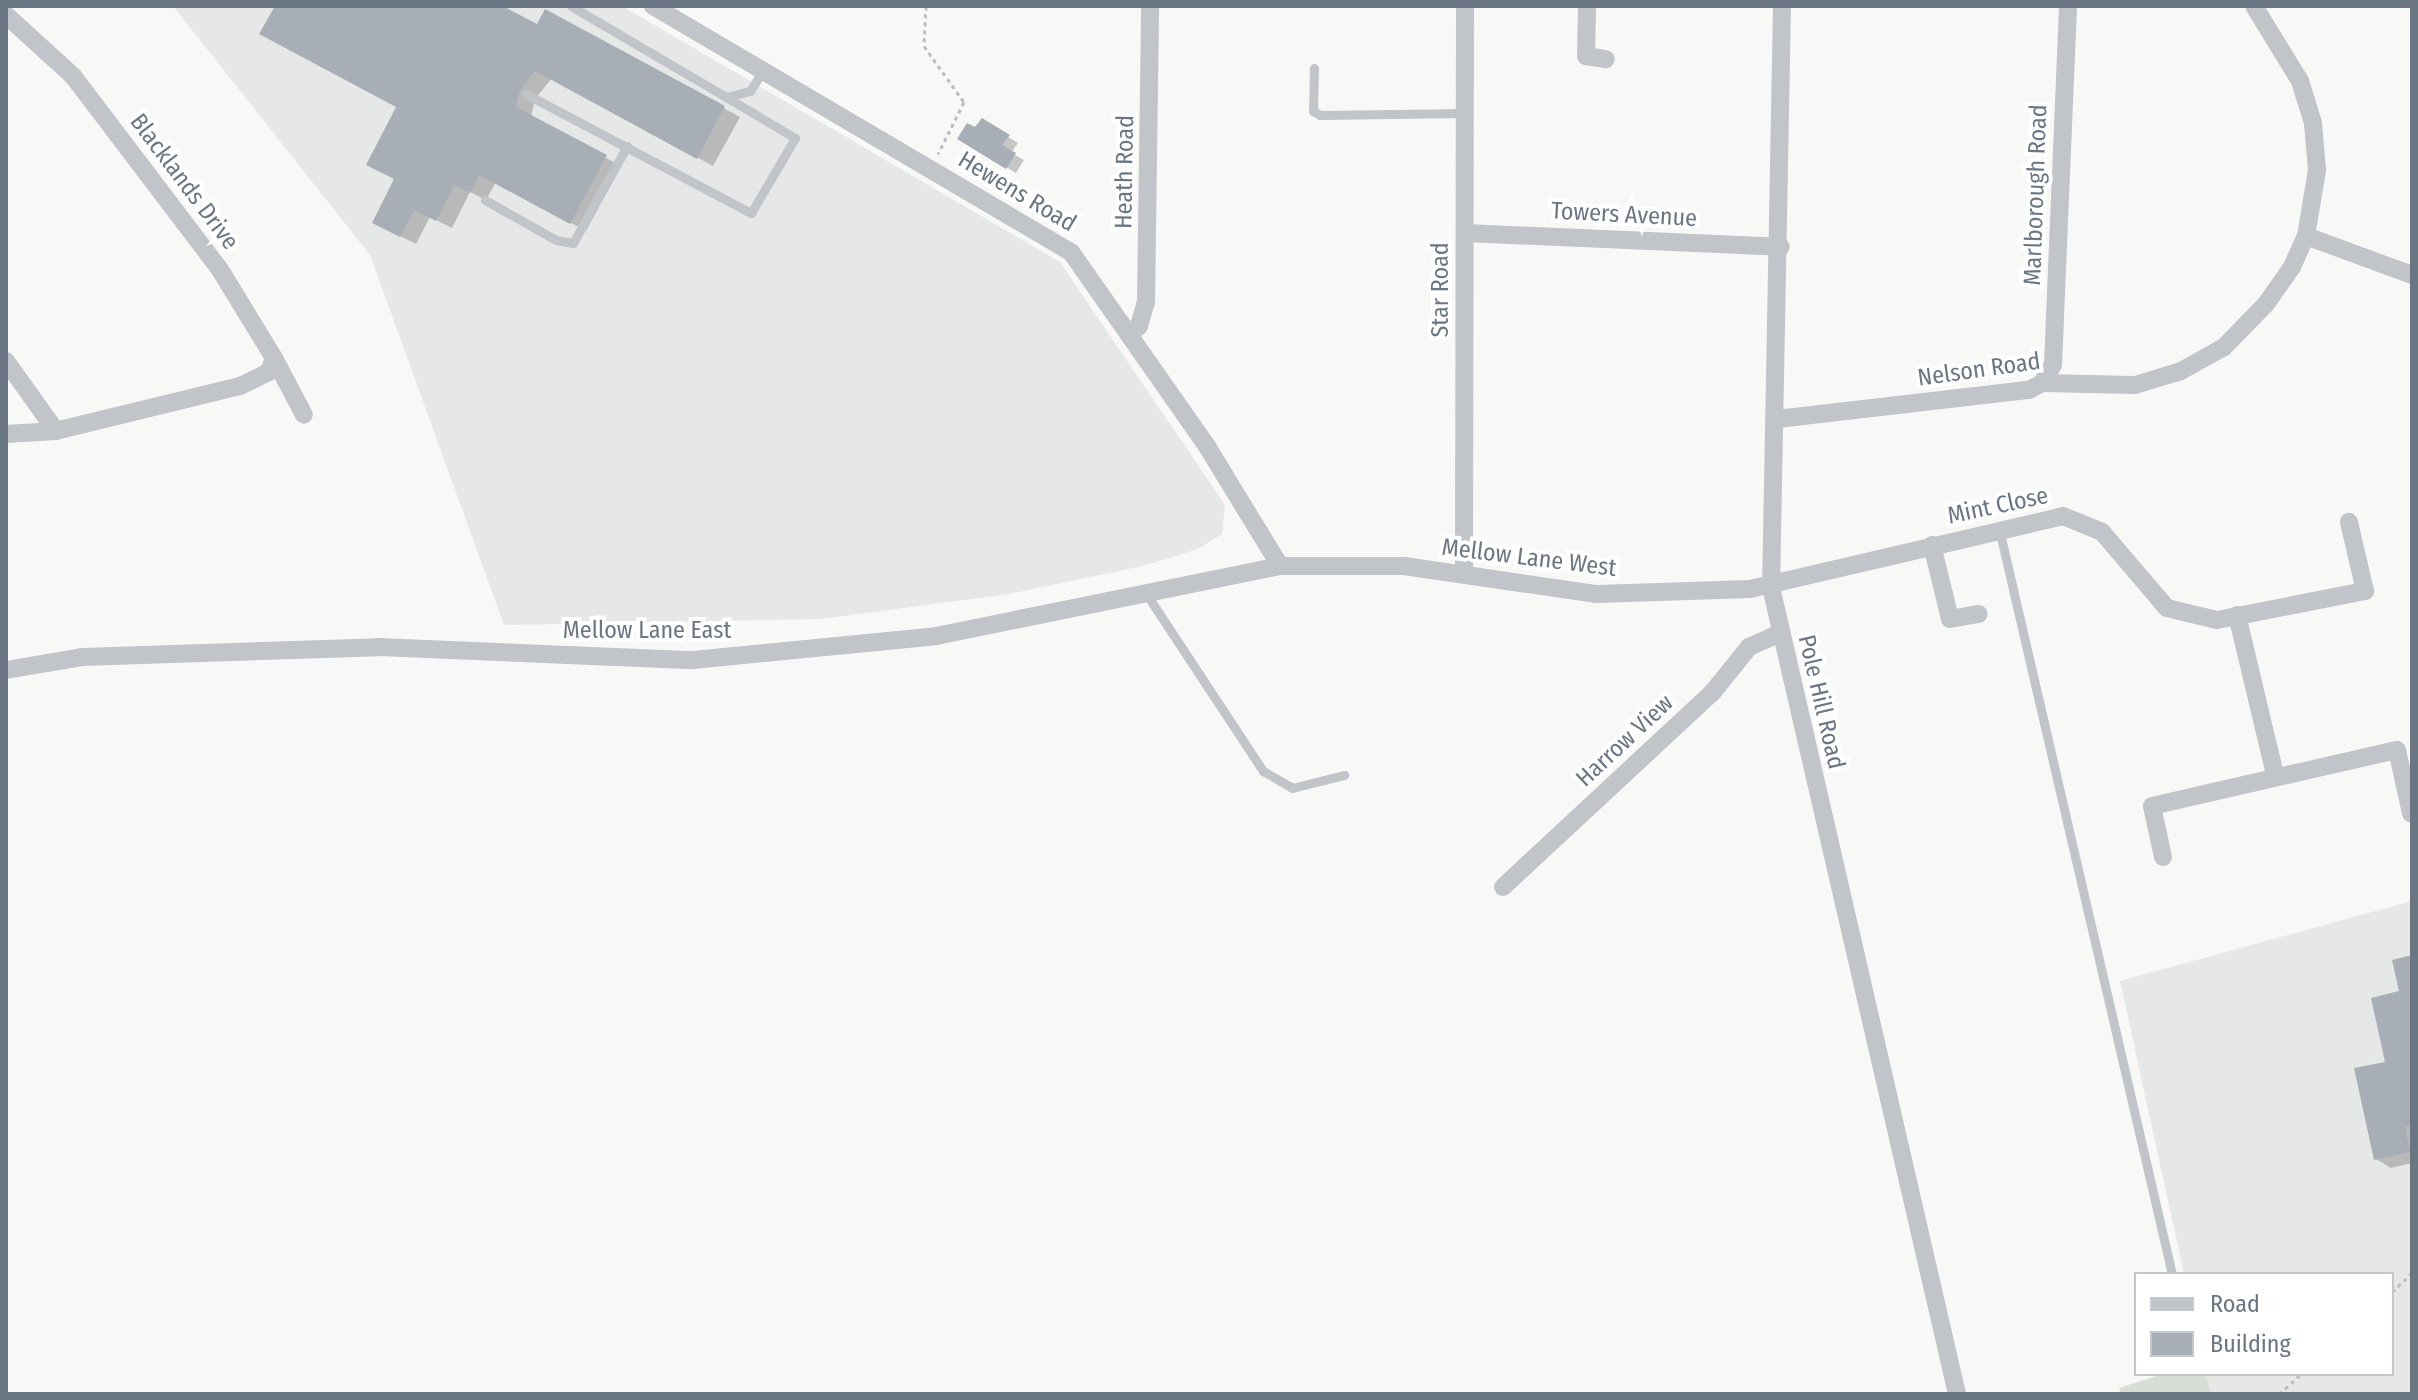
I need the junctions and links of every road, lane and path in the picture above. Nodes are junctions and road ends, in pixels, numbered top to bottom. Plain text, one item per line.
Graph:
1 (571, 6) edge
2 (653, 6) edge
3 (926, 6) edge
4 (1150, 6) edge
5 (1465, 6) edge
6 (1587, 6) edge
7 (1782, 6) edge
8 (2068, 6) edge
9 (2254, 6) edge
10 (6, 15) edge
11 (1606, 59) dead end
12 (1314, 68) dead end
13 (763, 70) junction
14 (526, 94) dead end
15 (726, 97) junction
16 (1465, 113) junction
17 (627, 146) junction
18 (931, 168) junction
19 (485, 200) dead end
20 (1465, 233) junction
21 (2306, 236) junction
22 (1781, 247) junction
23 (2412, 275) edge
24 (1130, 334) junction
25 (274, 358) junction
26 (6, 361) edge
27 (2042, 383) junction
28 (304, 415) dead end
29 (1777, 419) junction
30 (56, 431) junction
31 (6, 434) edge
32 (2349, 522) dead end
33 (1999, 529) junction
34 (1932, 545) junction
35 (1280, 566) junction
36 (1464, 574) junction
37 (1771, 587) junction
38 (1147, 595) junction
39 (1979, 614) dead end
40 (2237, 615) junction
41 (1780, 633) junction
42 (6, 670) edge
43 (1344, 775) dead end
44 (2275, 775) junction
45 (2411, 813) edge
46 (2163, 857) dead end
47 (1503, 887) dead end
48 (2172, 1272) edge
49 (2412, 1273) edge
50 (2394, 1290) edge
51 (2299, 1376) edge
52 (1957, 1394) edge
53 (2279, 1394) edge

1 - 15 lane
2 - 13 street, Hewens Road
3 - 18 path
4 - 24 street, Heath Road
5 - 16 street, Star Road
6 - 11 street
7 - 22 street, Pole Hill Road
8 - 27 street, Marlborough Road
9 - 21 street, Nelson Road
10 - 25 street, Blacklands Drive
12 - 16 lane
13 - 15 lane
13 - 18 street, Hewens Road
14 - 17 lane
15 - 17 lane
16 - 20 street, Star Road
17 - 19 lane
18 - 24 street, Hewens Road
20 - 22 street, Towers Avenue
20 - 36 street, Star Road
21 - 23 street
21 - 27 street, Nelson Road
22 - 29 street, Pole Hill Road
24 - 35 street, Hewens Road
25 - 28 street, Blacklands Drive
25 - 30 street
26 - 30 street
27 - 29 street, Nelson Road
29 - 37 street, Pole Hill Road
30 - 31 street
32 - 40 street, Mint Close
33 - 34 street, Mint Close
33 - 40 street, Mint Close
33 - 48 lane
34 - 37 street, Mint Close
34 - 39 street
35 - 36 street, Mellow Lane West
35 - 38 street, Mellow Lane East
36 - 37 street, Mellow Lane West
37 - 41 street, Pole Hill Road
38 - 42 street, Mellow Lane East
38 - 43 lane
40 - 44 street
41 - 47 street, Harrow View
41 - 52 street, Pole Hill Road
44 - 45 street
44 - 46 street
49 - 50 path
51 - 53 path

